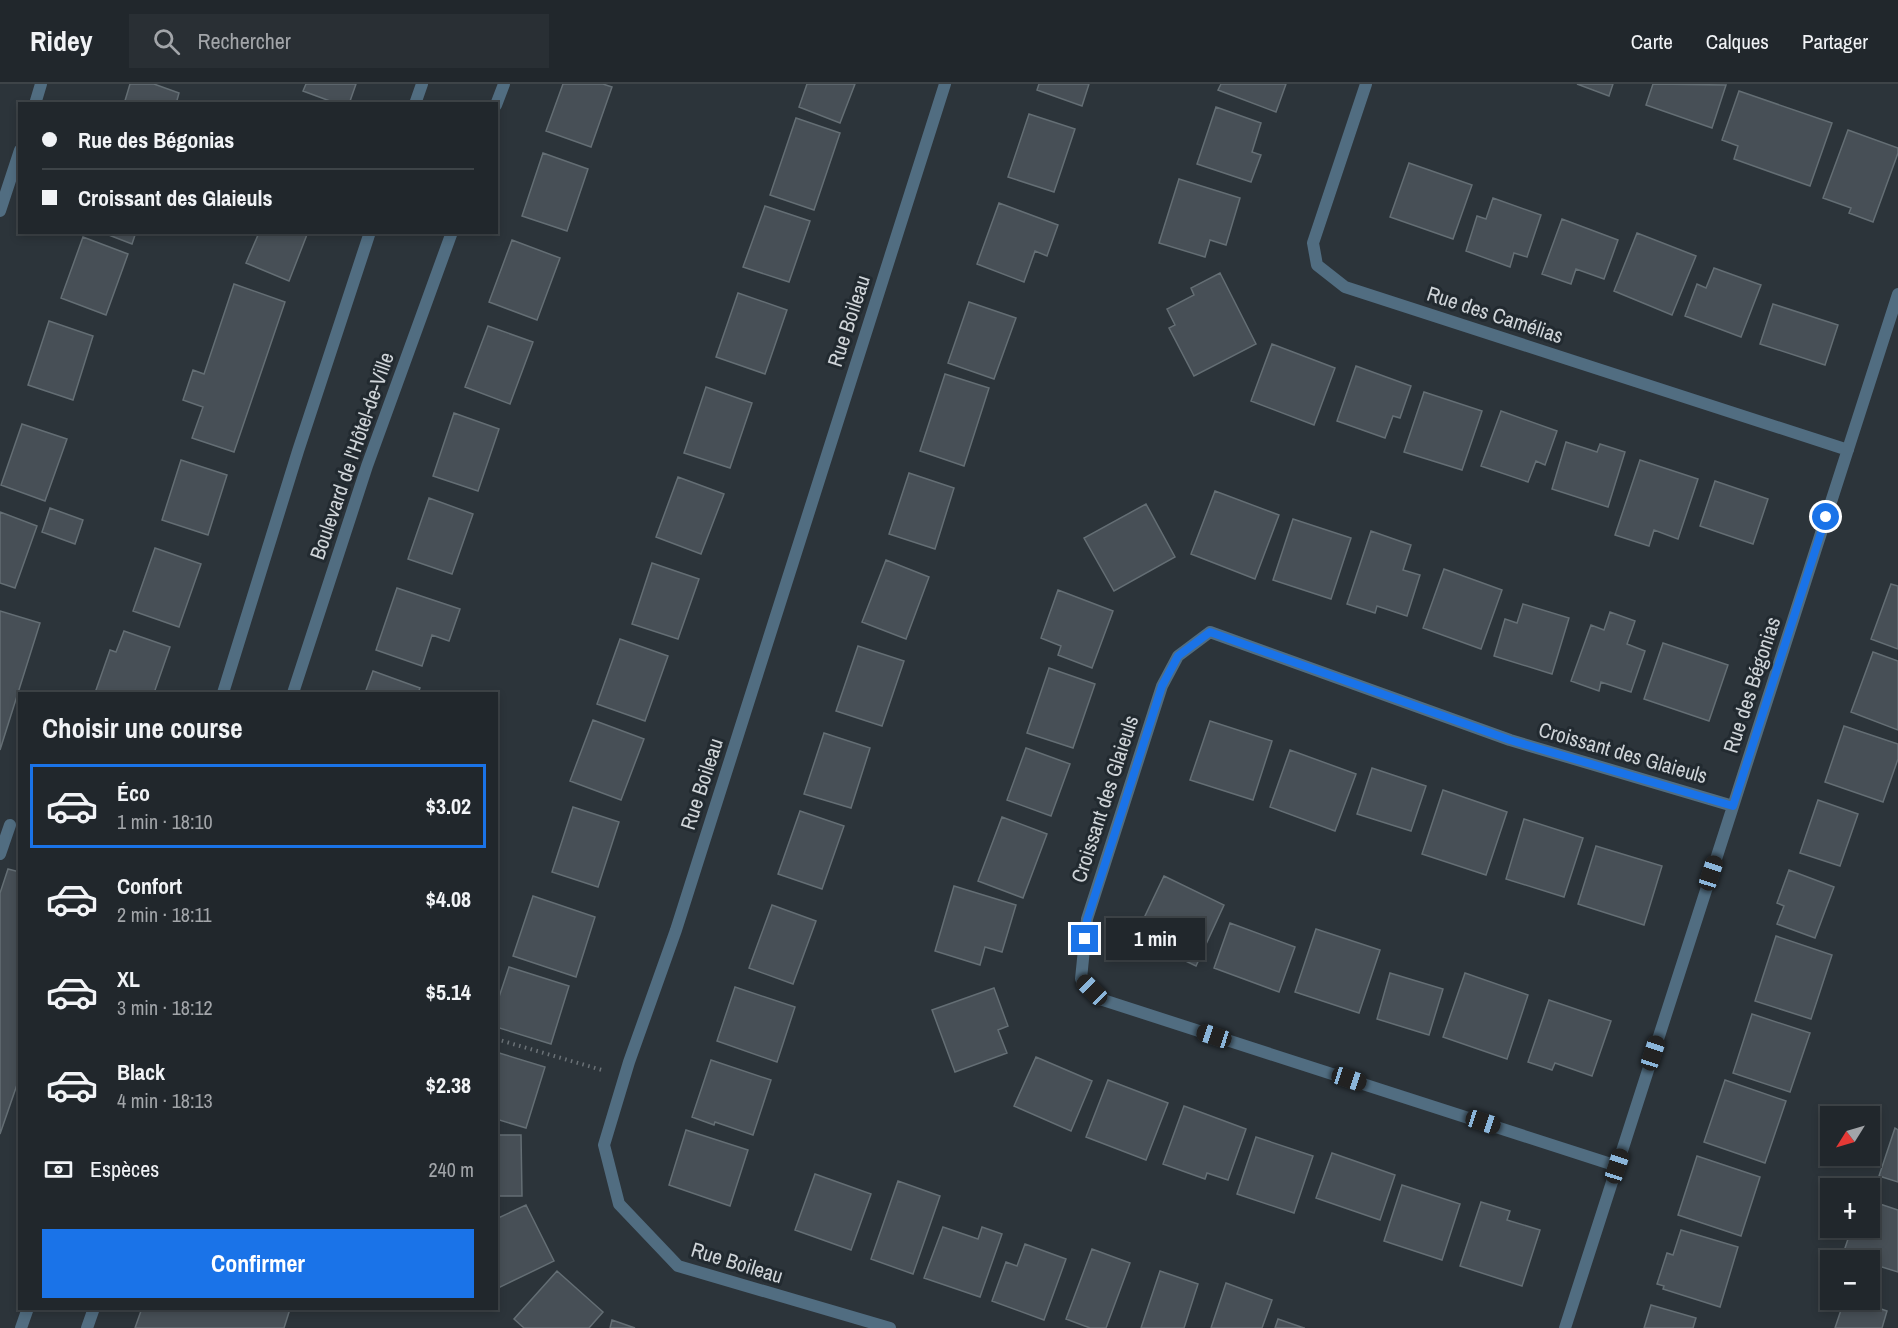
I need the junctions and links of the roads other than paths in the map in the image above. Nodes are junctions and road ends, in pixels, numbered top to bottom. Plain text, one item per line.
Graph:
1 (41, 84) edge
2 (422, 84) edge
3 (504, 84) edge
4 (945, 84) edge
5 (1366, 84) edge
6 (36, 102) edge
7 (417, 102) edge
8 (497, 102) edge
9 (18, 156) edge
10 (0, 211) edge
11 (369, 234) edge
12 (451, 234) edge
13 (1898, 294) edge
14 (1848, 450) junction
15 (223, 692) edge
16 (293, 692) edge
17 (1733, 806) junction
18 (10, 825) dead end
19 (0, 854) edge
20 (1617, 1166) junction
21 (27, 1310) edge
22 (93, 1310) edge
23 (21, 1328) edge
24 (87, 1328) edge
25 (890, 1328) edge
26 (1565, 1328) edge

1 - 6 street
2 - 7 street
3 - 8 street
4 - 25 street, Rue Boileau
5 - 14 street, Rue des Camélias
9 - 10 street
11 - 15 street
12 - 16 street, Boulevard de l'Hôtel-de-Ville
13 - 14 street, Rue des Bégonias
14 - 17 street, Rue des Bégonias
17 - 20 street, Rue des Bégonias
17 - 20 street, Croissant des Glaieuls
18 - 19 street
20 - 26 street, Rue des Bégonias
21 - 23 street
22 - 24 street

